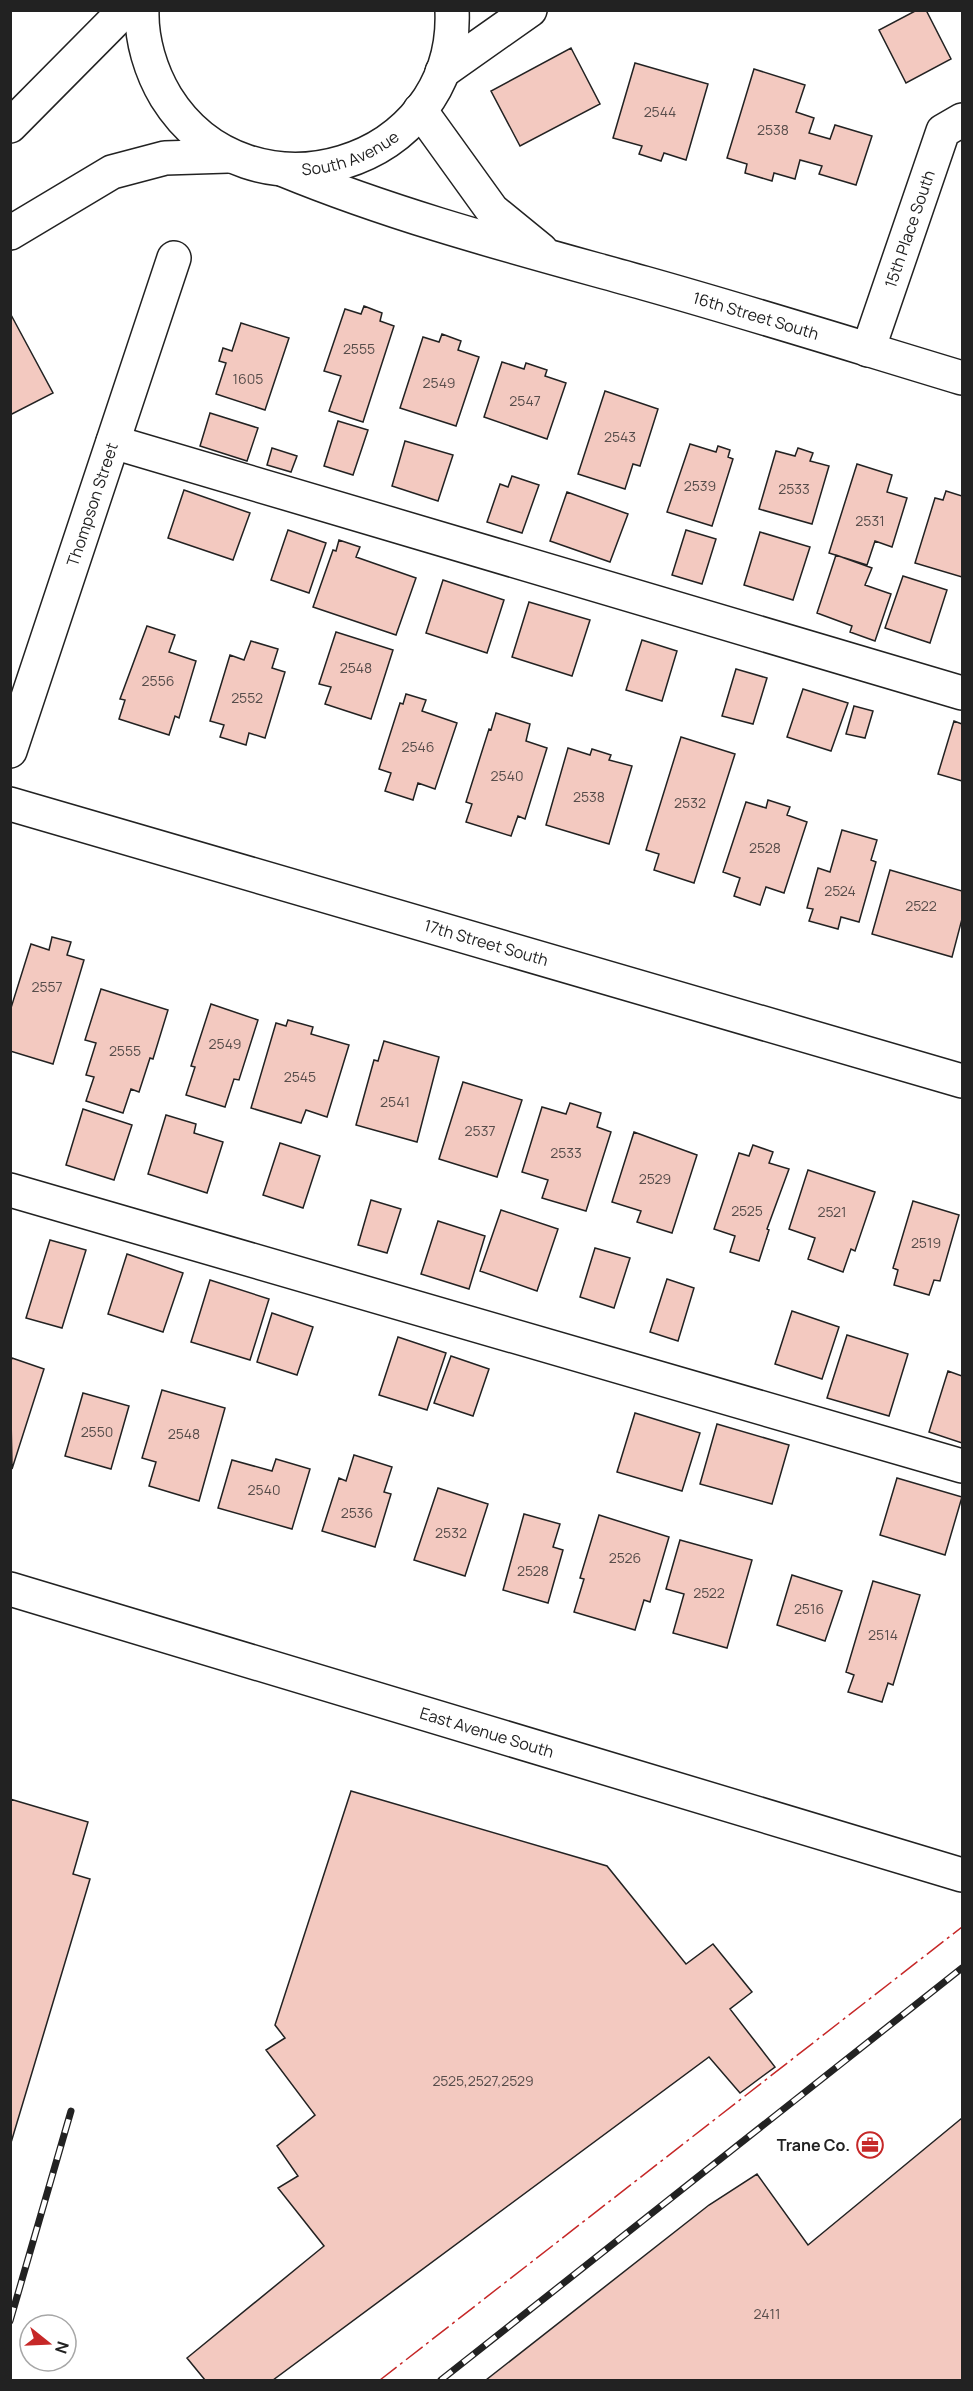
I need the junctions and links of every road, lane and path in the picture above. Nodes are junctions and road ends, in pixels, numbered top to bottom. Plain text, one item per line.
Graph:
1 (125, 10) edge
2 (142, 10) edge
3 (452, 10) edge
4 (530, 10) edge
5 (442, 72) junction
6 (420, 110) junction
7 (963, 120) edge
8 (10, 126) edge
9 (228, 156) junction
10 (284, 170) junction
11 (10, 233) edge
12 (547, 255) junction
13 (174, 258) dead end
14 (868, 350) junction
15 (963, 378) edge
16 (113, 442) junction
17 (963, 693) edge
18 (10, 751) edge
19 (10, 804) edge
20 (963, 1081) edge
21 (10, 1190) edge
22 (963, 1466) edge
23 (10, 1589) edge
24 (955, 1865) edge

1 - 8 main road
2 - 9 main road, South Avenue
3 - 5 main road, South Avenue
4 - 5 main road, South Avenue
5 - 6 main road, South Avenue
6 - 10 main road, South Avenue
6 - 12 main road, 16th Street South
7 - 14 main road, 15th Place South
9 - 10 main road, South Avenue
9 - 11 main road, South Avenue
10 - 12 main road, 16th Street South
12 - 14 main road, 16th Street South
13 - 16 main road, Thompson Street
14 - 15 main road, 16th Street South
16 - 17 main road
16 - 18 main road, Thompson Street
19 - 20 main road, 17th Street South
21 - 22 main road
23 - 24 main road, East Avenue South

